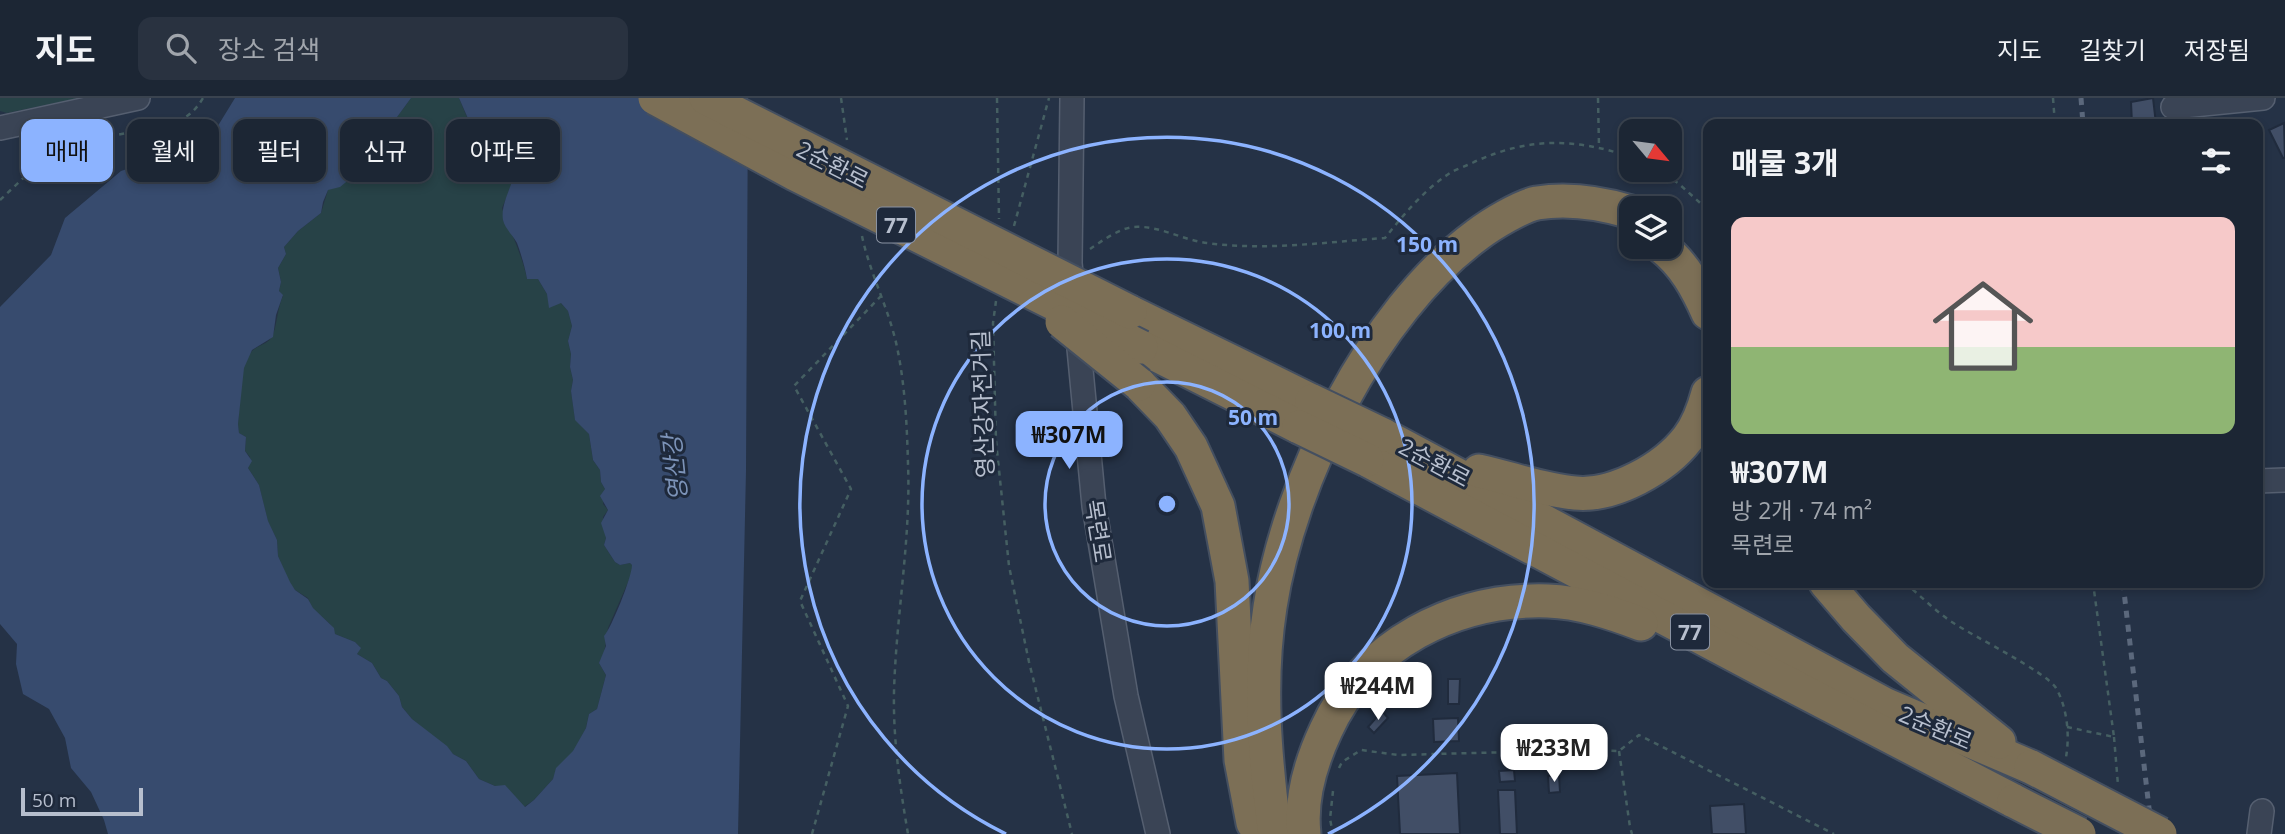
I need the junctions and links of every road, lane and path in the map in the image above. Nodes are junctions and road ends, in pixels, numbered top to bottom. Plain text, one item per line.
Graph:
1 (138, 98) edge
2 (203, 98) edge
3 (654, 98) edge
4 (706, 98) edge
5 (841, 98) edge
6 (997, 98) edge
7 (1049, 98) edge
8 (1072, 98) edge
9 (1598, 98) edge
10 (2053, 98) edge
11 (2263, 98) edge
12 (2172, 110) edge
13 (2055, 119) edge
14 (0, 128) edge
15 (1600, 147) junction
16 (848, 150) dead end
17 (1619, 153) edge
18 (1676, 182) edge
19 (0, 200) edge
20 (1703, 206) edge
21 (1619, 208) edge
22 (999, 221) dead end
23 (1619, 224) edge
24 (860, 227) dead end
25 (1011, 237) dead end
26 (1682, 243) edge
27 (1675, 259) edge
28 (1070, 263) junction
29 (1703, 270) edge
30 (1010, 294) junction
31 (881, 296) junction
32 (1703, 303) edge
33 (1703, 407) edge
34 (1306, 414) junction
35 (1375, 448) junction
36 (1434, 462) junction
37 (2285, 480) edge
38 (2263, 481) edge
39 (1830, 588) edge
40 (1911, 588) edge
41 (2094, 588) edge
42 (1768, 673) junction
43 (2067, 727) junction
44 (1619, 751) junction
45 (2065, 758) dead end
46 (2031, 768) junction
47 (1338, 771) dead end
48 (1334, 781) dead end
49 (2262, 811) dead end
50 (812, 834) edge
51 (908, 834) edge
52 (1072, 834) edge
53 (1158, 834) edge
54 (1255, 834) edge
55 (1275, 834) edge
56 (1293, 834) edge
57 (1304, 834) edge
58 (1333, 834) edge
59 (1632, 834) edge
60 (1834, 834) edge
61 (2079, 834) edge
62 (2160, 834) edge
63 (2259, 834) edge

1 - 14 street
2 - 19 path
3 - 30 highway, 2순환로 / 77, bridge
4 - 34 highway, 2순환로 / 77, bridge
5 - 16 path
6 - 22 path
7 - 25 path
8 - 28 street, 목련로
9 - 15 path
10 - 13 path
11 - 12 street
15 - 17 path
15 - 28 path
18 - 20 path
21 - 55 highway
23 - 56 highway
24 - 31 path
26 - 29 highway
27 - 32 highway
28 - 53 street, 목련로
30 - 34 highway, 2순환로 / 77, bridge
30 - 52 path, 영산강자전거길
30 - 54 highway, bridge
31 - 50 path
31 - 51 path
33 - 36 highway
34 - 35 highway, 2순환로 / 77, bridge
35 - 36 highway, 2순환로 / 77
35 - 42 highway, 2순환로 / 77
36 - 46 highway, 2순환로 / 77
37 - 38 street
39 - 46 highway
40 - 43 path
41 - 43 path
42 - 57 highway
42 - 61 highway, 2순환로 / 77, bridge
43 - 45 path
44 - 47 path
44 - 59 path
44 - 60 path
46 - 62 highway, 2순환로 / 77, bridge
48 - 58 path
49 - 63 street

